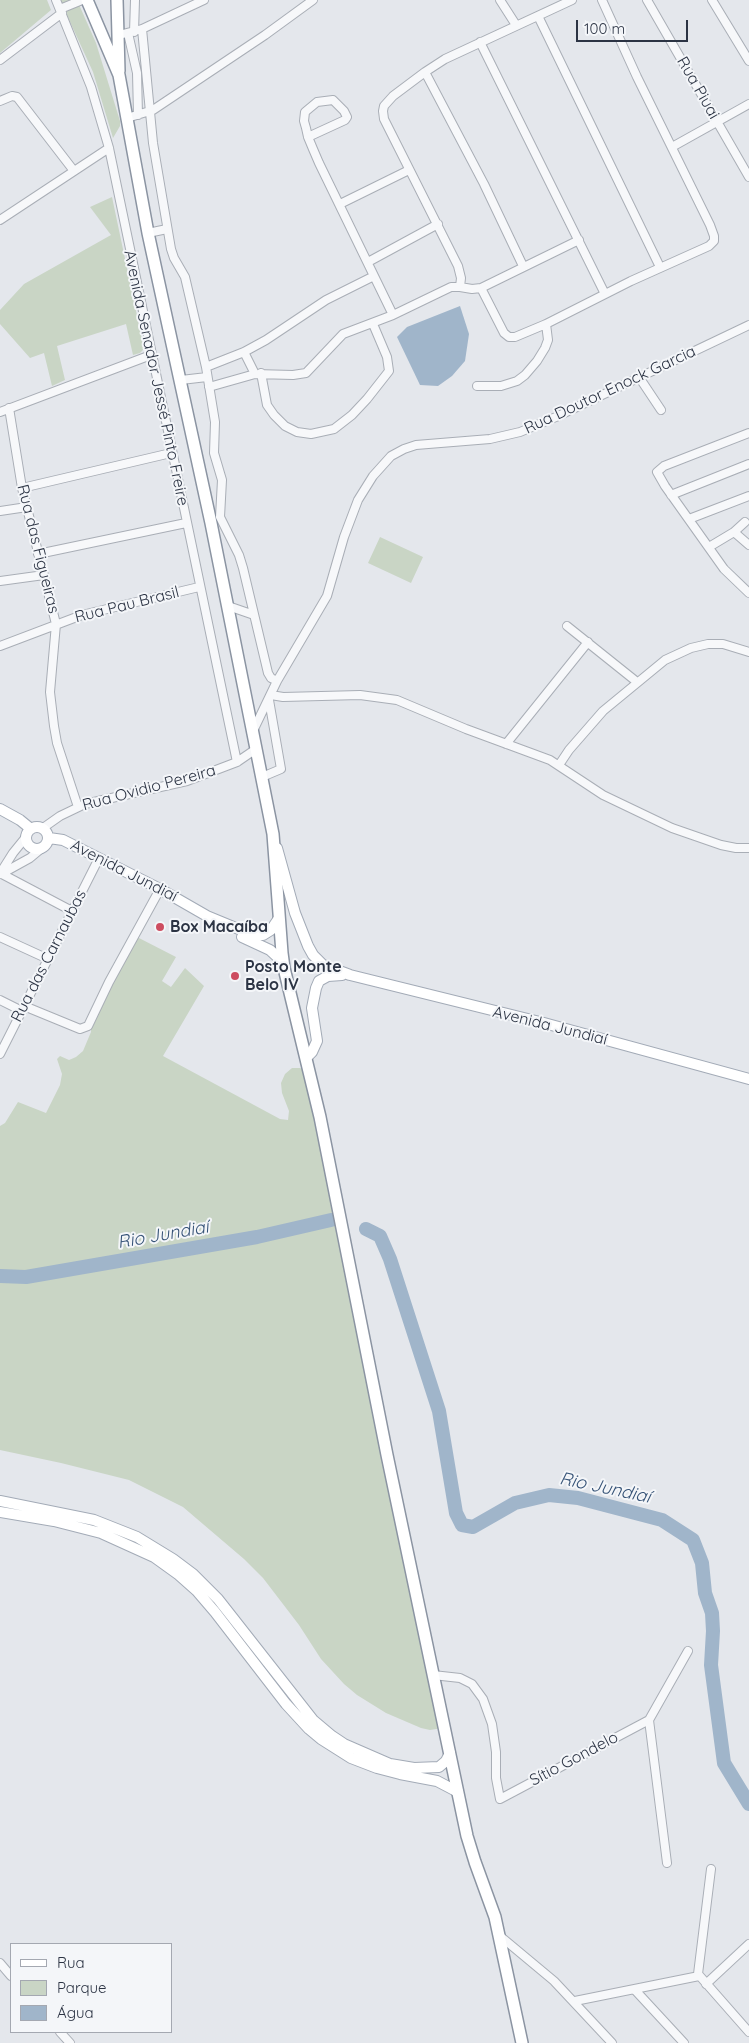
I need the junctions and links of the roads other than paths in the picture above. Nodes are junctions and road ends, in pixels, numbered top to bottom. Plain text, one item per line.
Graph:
1 (56, 0) edge
2 (82, 0) edge
3 (87, 0) edge
4 (118, 0) edge
5 (135, 0) edge
6 (204, 0) edge
7 (313, 0) edge
8 (500, 0) edge
9 (572, 0) edge
10 (602, 0) edge
11 (647, 0) edge
12 (712, 0) edge
13 (61, 11) junction
14 (538, 16) junction
15 (516, 25) junction
16 (142, 29) junction
17 (127, 33) junction
18 (480, 42) junction
19 (0, 60) edge
20 (749, 61) edge
21 (425, 72) junction
22 (119, 75) junction
23 (0, 101) edge
24 (749, 104) edge
25 (149, 111) junction
26 (132, 116) junction
27 (718, 121) junction
28 (308, 137) junction
29 (672, 147) junction
30 (108, 148) junction
31 (74, 170) junction
32 (409, 170) junction
33 (749, 177) edge
34 (340, 204) junction
35 (0, 220) edge
36 (438, 224) junction
37 (167, 229) junction
38 (148, 233) junction
39 (579, 240) junction
40 (368, 262) junction
41 (523, 266) junction
42 (660, 267) junction
43 (374, 276) junction
44 (460, 286) junction
45 (481, 288) junction
46 (605, 294) junction
47 (393, 315) junction
48 (373, 324) junction
49 (546, 324) junction
50 (749, 325) edge
51 (244, 352) junction
52 (151, 355) junction
53 (206, 367) junction
54 (258, 373) junction
55 (207, 377) junction
56 (639, 377) junction
57 (181, 380) junction
58 (477, 386) dead end
59 (209, 387) junction
60 (9, 408) junction
61 (661, 410) dead end
62 (0, 412) edge
63 (749, 433) edge
64 (171, 453) junction
65 (749, 464) edge
66 (22, 488) junction
67 (671, 495) junction
68 (749, 496) edge
69 (26, 507) junction
70 (0, 511) edge
71 (689, 519) junction
72 (216, 522) junction
73 (745, 522) dead end
74 (186, 523) junction
75 (734, 532) junction
76 (749, 545) edge
77 (708, 547) junction
78 (38, 554) junction
79 (44, 575) junction
80 (0, 581) edge
81 (200, 588) junction
82 (749, 593) edge
83 (228, 606) junction
84 (254, 615) junction
85 (56, 624) junction
86 (567, 626) dead end
87 (588, 642) junction
88 (0, 646) edge
89 (749, 652) edge
90 (277, 681) junction
91 (638, 682) junction
92 (270, 697) junction
93 (252, 733) junction
94 (506, 744) junction
95 (256, 749) junction
96 (237, 762) junction
97 (559, 765) junction
98 (262, 777) junction
99 (78, 807) junction
100 (0, 809) edge
101 (43, 828) junction
102 (29, 833) junction
103 (274, 834) junction
104 (48, 838) junction
105 (42, 848) junction
106 (749, 848) edge
107 (99, 858) junction
108 (0, 874) edge
109 (160, 889) junction
110 (72, 911) junction
111 (279, 918) junction
112 (224, 924) junction
113 (0, 936) edge
114 (48, 959) junction
115 (283, 962) junction
116 (350, 975) junction
117 (0, 1000) edge
118 (23, 1009) junction
119 (0, 1054) edge
120 (306, 1058) junction
121 (749, 1079) edge
122 (0, 1501) edge
123 (0, 1512) edge
124 (688, 1651) dead end
125 (433, 1675) junction
126 (649, 1720) junction
127 (450, 1753) junction
128 (426, 1773) junction
129 (458, 1792) junction
130 (668, 1863) dead end
131 (711, 1869) dead end
132 (500, 1936) junction
133 (748, 1947) edge
134 (0, 1963) edge
135 (10, 1975) edge
136 (699, 1976) junction
137 (706, 1984) junction
138 (634, 1990) junction
139 (575, 2001) junction
140 (749, 2032) edge
141 (61, 2033) edge
142 (70, 2043) edge
143 (522, 2043) edge
144 (612, 2043) edge
145 (684, 2043) edge

1 - 13 street, Avenida Senador Jessé Pinto Freire
2 - 13 street
3 - 22 highway
4 - 17 highway
5 - 17 street
6 - 16 street
7 - 25 street
8 - 15 street
9 - 14 street
10 - 29 street
11 - 27 street, Rua Piuai
12 - 20 street
13 - 19 street
13 - 30 street, Avenida Senador Jessé Pinto Freire
14 - 15 street
14 - 42 street
15 - 18 street
16 - 17 street
16 - 25 street
17 - 22 highway
17 - 26 street
18 - 21 street
18 - 39 street
21 - 32 street
21 - 41 street
22 - 26 highway
23 - 31 street
24 - 27 street
25 - 26 street
25 - 37 street
26 - 38 highway
27 - 29 street
27 - 33 street, Rua Piuai
28 - 28 street
28 - 34 street
29 - 42 street
30 - 31 street
30 - 52 street, Avenida Senador Jessé Pinto Freire
31 - 35 street
32 - 34 street
32 - 36 street
34 - 40 street
36 - 40 street
36 - 44 street
37 - 38 street
37 - 53 street
38 - 57 highway
39 - 41 street
39 - 46 street
40 - 43 street
41 - 45 street
42 - 46 street
43 - 47 street
43 - 51 street
44 - 45 street
44 - 47 street
45 - 49 street
46 - 49 street
47 - 48 street
48 - 54 street
48 - 54 street
49 - 58 street
50 - 56 street, Rua Doutor Enock Garcia
51 - 53 street
51 - 54 street
52 - 60 street
52 - 64 street, Avenida Senador Jessé Pinto Freire
53 - 55 street
54 - 59 street
55 - 57 street
55 - 59 street
56 - 61 street
56 - 90 street, Rua Doutor Enock Garcia
57 - 72 highway
59 - 72 street
60 - 62 street
60 - 66 street, Rua das Figueiras
63 - 67 street
64 - 66 street
64 - 74 street, Avenida Senador Jessé Pinto Freire
65 - 67 street
66 - 69 street, Rua das Figueiras
67 - 71 street
68 - 71 street
69 - 70 street
69 - 78 street, Rua das Figueiras
71 - 77 street
72 - 83 highway
72 - 84 street
73 - 75 street
74 - 78 street
74 - 81 street, Avenida Senador Jessé Pinto Freire
75 - 76 street
75 - 77 street
77 - 82 street
78 - 79 street, Rua das Figueiras
79 - 80 street
79 - 85 street, Rua das Figueiras
81 - 85 street, Rua Pau Brasil
81 - 96 street, Avenida Senador Jessé Pinto Freire
83 - 84 street
83 - 93 highway
84 - 90 street
85 - 88 street, Rua Pau Brasil
85 - 99 street, Rua das Figueiras
86 - 87 street
87 - 91 street
87 - 94 street
89 - 91 street
90 - 92 street, Rua Doutor Enock Garcia
91 - 97 street
92 - 93 street, Rua Doutor Enock Garcia
92 - 94 street
92 - 98 street
93 - 95 highway
94 - 97 street
95 - 96 street, Rua Ovidio Pereira
95 - 98 highway
96 - 99 street, Rua Ovidio Pereira
97 - 106 street
98 - 103 highway
99 - 101 street, Rua Ovidio Pereira
100 - 102 main road
101 - 102 main road
101 - 104 main road
102 - 105 main road
102 - 108 street
103 - 111 highway
103 - 116 main road, Avenida Jundiaí
104 - 105 main road
104 - 107 main road, Avenida Jundiaí
105 - 108 street
107 - 109 main road, Avenida Jundiaí
107 - 110 street, Rua das Carnaubas
108 - 110 street
109 - 112 main road, Avenida Jundiaí
109 - 118 street
110 - 114 street, Rua das Carnaubas
111 - 112 main road, Avenida Jundiaí
111 - 115 highway
112 - 115 main road, Avenida Jundiaí
113 - 114 street
114 - 118 street, Rua das Carnaubas
115 - 120 highway
116 - 120 main road, Avenida Jundiaí
116 - 121 main road, Avenida Jundiaí
117 - 118 street
118 - 119 street, Rua das Carnaubas
120 - 125 highway
122 - 128 main road
123 - 128 main road
124 - 126 street
125 - 126 street, Sítio Gondelo
125 - 127 highway
126 - 130 street
127 - 128 main road
127 - 129 highway
128 - 129 main road
129 - 132 highway
131 - 136 street
132 - 139 street
132 - 143 highway
133 - 137 street
134 - 135 street
136 - 137 street
136 - 138 street
137 - 140 street
138 - 139 street
138 - 145 street
139 - 144 street
141 - 142 street

